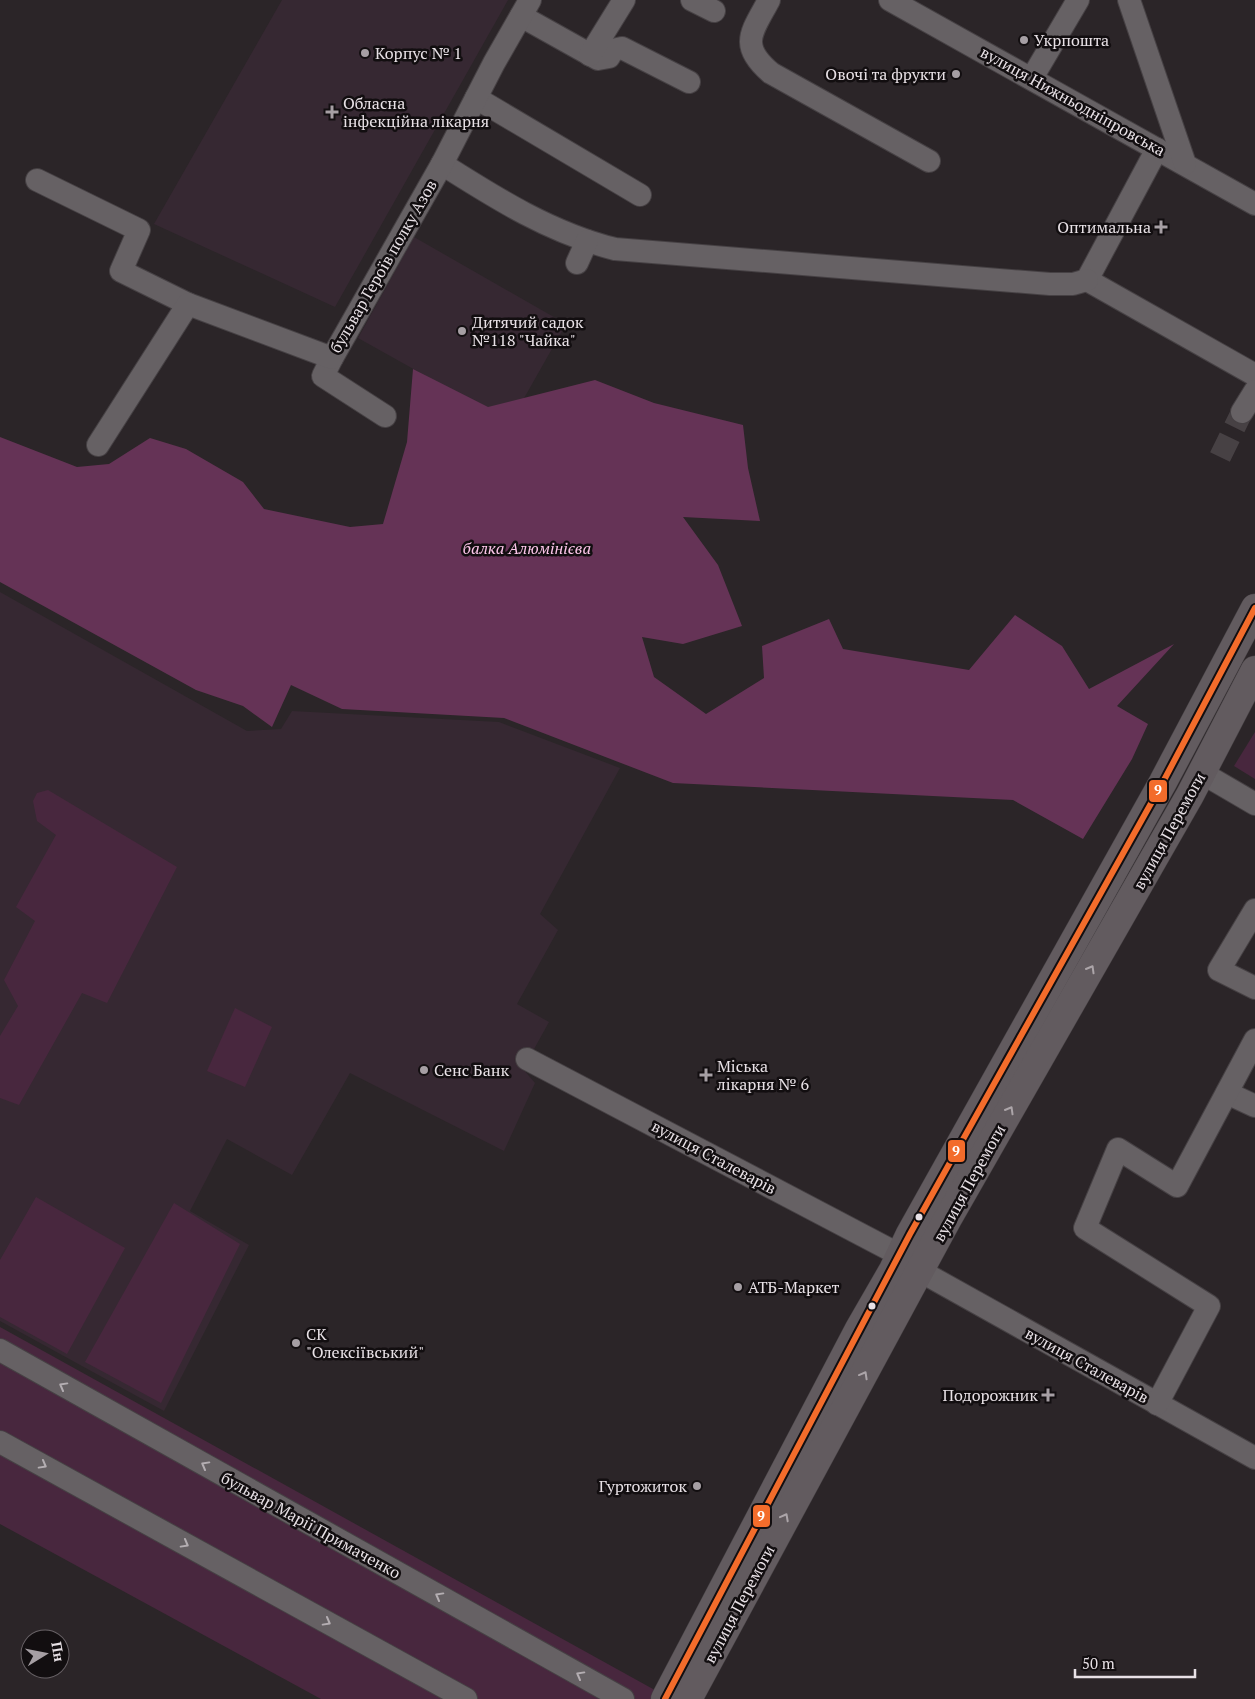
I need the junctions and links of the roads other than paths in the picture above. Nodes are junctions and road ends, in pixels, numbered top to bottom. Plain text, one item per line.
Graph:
1 (624, 0) edge
2 (692, 0) edge
3 (769, 0) edge
4 (890, 0) edge
5 (1078, 0) edge
6 (1129, 0) edge
7 (526, 8) edge
8 (714, 11) dead end
9 (590, 54) junction
10 (1032, 78) junction
11 (690, 82) dead end
12 (476, 98) junction
13 (1157, 149) junction
14 (928, 161) dead end
15 (442, 164) junction
16 (1185, 164) junction
17 (37, 180) dead end
18 (640, 195) dead end
19 (1255, 204) edge
20 (587, 241) junction
21 (577, 263) dead end
22 (1087, 280) junction
23 (188, 304) junction
24 (332, 358) junction
25 (1255, 375) edge
26 (1255, 391) edge
27 (1242, 412) tunnel mouth
28 (385, 416) dead end
29 (98, 445) dead end
30 (1255, 608) edge
31 (1255, 670) edge
32 (1176, 758) junction
33 (1202, 773) junction
34 (1255, 804) edge
35 (1255, 910) edge
36 (1255, 988) edge
37 (1255, 1040) edge
38 (527, 1059) dead end
39 (1227, 1093) junction
40 (1255, 1106) edge
41 (910, 1263) junction
42 (0, 1350) edge
43 (1157, 1404) junction
44 (0, 1442) edge
45 (1255, 1458) edge
46 (466, 1699) edge
47 (623, 1699) edge
48 (665, 1699) edge
49 (688, 1699) edge

1 - 9 street
2 - 8 street
3 - 14 street
4 - 10 street, вулиця Нижньодніпровська
5 - 10 street
6 - 16 street
7 - 9 street
7 - 12 street, бульвар Героїв полку Азов
9 - 11 street
10 - 13 street, вулиця Нижньодніпровська
12 - 15 street, бульвар Героїв полку Азов
12 - 18 street
13 - 16 street, вулиця Нижньодніпровська
13 - 22 street
15 - 20 street
15 - 24 street, бульвар Героїв полку Азов
16 - 19 street, вулиця Нижньодніпровська
17 - 23 street, бульвар Героїв полку Азов
20 - 21 street
20 - 22 street
22 - 25 street
23 - 24 street, бульвар Героїв полку Азов
23 - 29 street
24 - 28 street
26 - 27 street
30 - 32 main road, вулиця Перемоги
31 - 33 main road, вулиця Перемоги
32 - 33 main road
32 - 41 main road, вулиця Перемоги
33 - 34 street
41 -> 33 main road, вулиця Перемоги
35 - 36 street
37 - 39 street
38 - 41 street, вулиця Сталеварів
39 - 40 street
39 - 43 street
41 - 43 street, вулиця Сталеварів
41 - 48 main road, вулиця Перемоги
49 -> 41 main road, вулиця Перемоги
47 -> 42 street, бульвар Марії Примаченко
43 - 45 street, вулиця Сталеварів
44 -> 46 street

